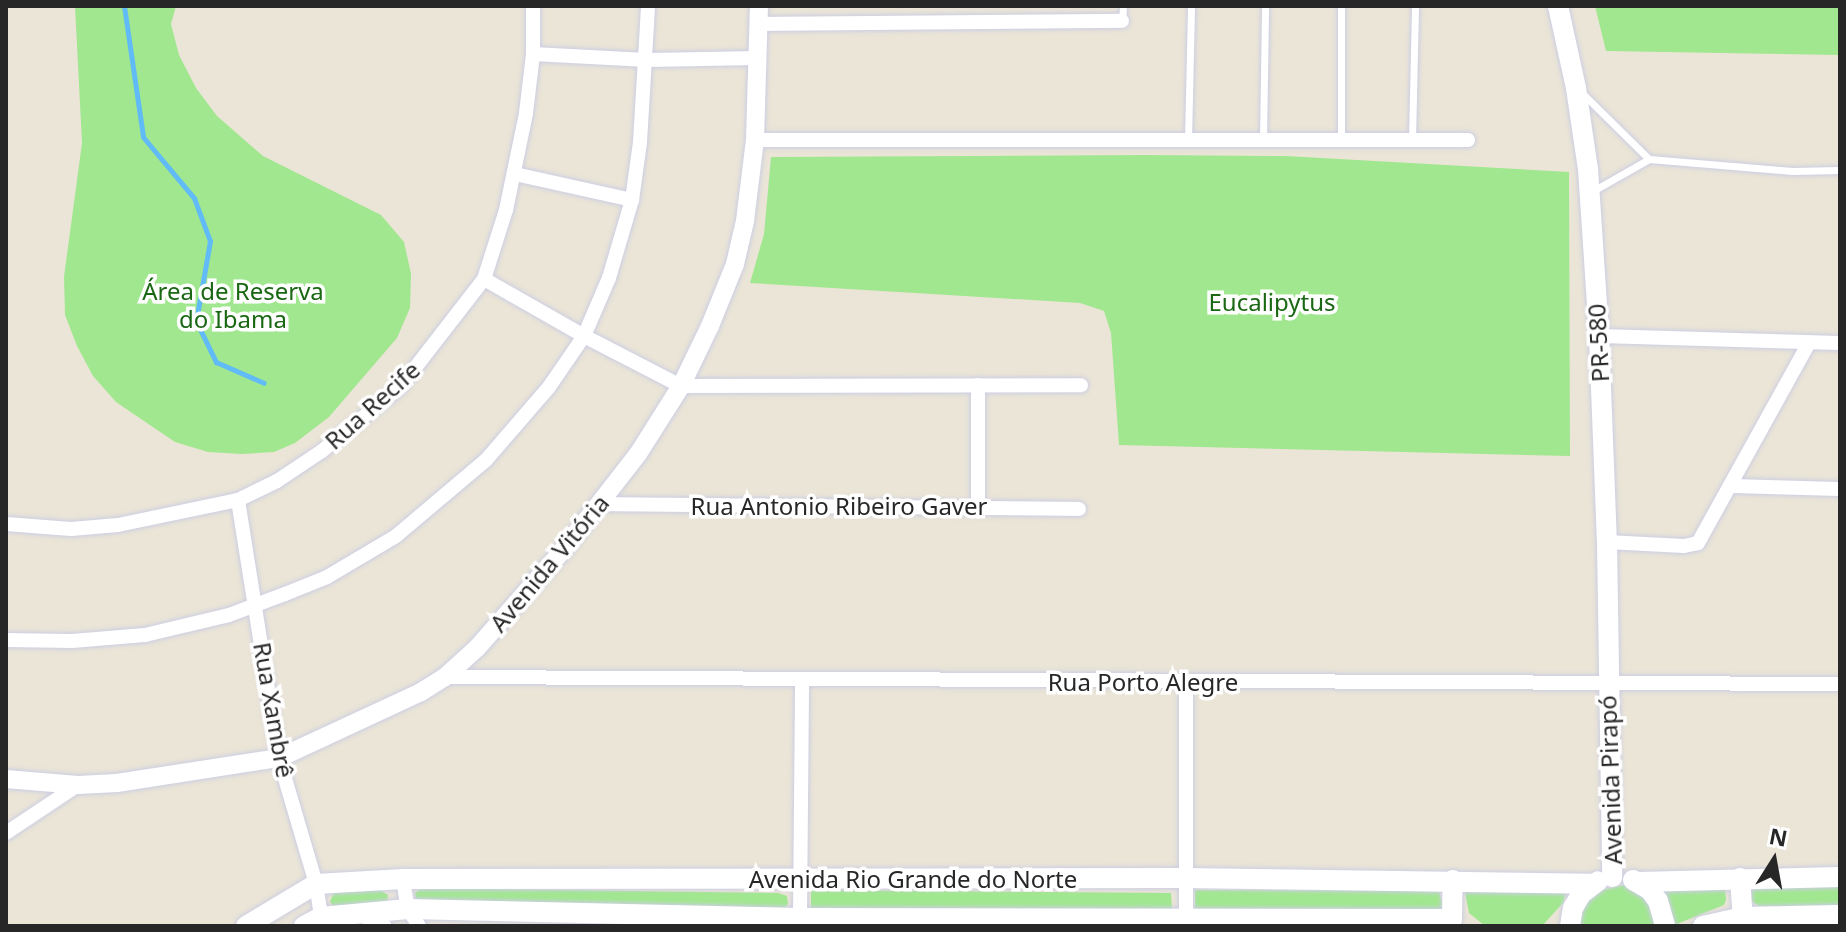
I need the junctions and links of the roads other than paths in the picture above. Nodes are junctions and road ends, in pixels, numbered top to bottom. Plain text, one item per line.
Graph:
1 (533, 6) edge
2 (648, 6) edge
3 (1191, 6) edge
4 (1265, 6) edge
5 (1341, 6) edge
6 (1415, 6) edge
7 (1558, 6) edge
8 (1122, 14) edge
9 (760, 15) edge
10 (533, 54) junction
11 (759, 58) junction
12 (647, 60) junction
13 (1576, 88) junction
14 (755, 140) junction
15 (1188, 140) junction
16 (1263, 140) junction
17 (1341, 140) junction
18 (1412, 140) junction
19 (1468, 140) dead end
20 (1649, 159) junction
21 (1840, 170) edge
22 (515, 174) junction
23 (1590, 194) junction
24 (632, 200) junction
25 (484, 279) junction
26 (584, 336) junction
27 (1599, 336) junction
28 (1809, 343) junction
29 (1840, 343) edge
30 (978, 385) junction
31 (1081, 385) dead end
32 (681, 386) junction
33 (1730, 486) junction
34 (1840, 489) edge
35 (238, 500) junction
36 (599, 504) junction
37 (978, 507) junction
38 (1079, 509) dead end
39 (6, 524) edge
40 (1607, 542) junction
41 (256, 605) junction
42 (6, 640) edge
43 (445, 677) junction
44 (802, 681) junction
45 (1186, 682) junction
46 (1607, 683) junction
47 (1840, 684) edge
48 (279, 758) junction
49 (6, 779) edge
50 (78, 785) junction
51 (6, 833) edge
52 (1612, 877) junction
53 (1840, 877) edge
54 (1185, 878) junction
55 (1740, 878) junction
56 (403, 879) junction
57 (799, 880) junction
58 (1453, 880) junction
59 (1638, 882) junction
60 (316, 884) junction
61 (1592, 884) junction
62 (357, 913) junction
63 (1840, 915) edge
64 (414, 917) edge
65 (800, 918) junction
66 (313, 921) edge
67 (1738, 921) edge
68 (1186, 923) edge
69 (1457, 923) edge
70 (1569, 925) edge
71 (246, 926) edge
72 (385, 926) edge
73 (1665, 926) edge
74 (1703, 926) edge

1 - 10 street, Rua Recife
2 - 12 street
3 - 15 lane
4 - 16 lane
5 - 17 lane
6 - 18 lane
7 - 13 main road, PR-580 / PR-580
8 - 9 street
9 - 11 street, Avenida Vitória
10 - 12 street
10 - 22 street, Rua Recife
11 - 12 street
11 - 14 street, Avenida Vitória
12 - 24 street
13 - 20 lane
13 - 23 main road, PR-580 / PR-580
14 - 15 street
14 - 32 street, Avenida Vitória
15 - 16 street
16 - 17 street
17 - 18 street
18 - 19 street
20 - 21 lane
20 - 23 lane
22 - 24 street
22 - 25 street, Rua Recife
23 - 27 main road, PR-580 / PR-580
24 - 26 street
25 - 26 street
25 - 35 street, Rua Recife
26 - 32 street
26 - 41 street
27 - 28 street
27 - 40 main road, PR-580 / PR-580
28 - 29 street
28 - 33 street
30 - 31 street
30 - 32 street
30 - 37 street
32 - 36 street, Avenida Vitória
33 - 34 street
33 - 40 street
35 - 39 street, Rua Recife
35 - 41 street, Rua Xambrê
36 - 37 street, Rua Antonio Ribeiro Gaver
36 - 43 street, Avenida Vitória
37 - 38 street, Rua Antonio Ribeiro Gaver
40 - 46 main road, PR-580 / PR-580
41 - 42 street
41 - 48 street, Rua Xambrê
43 - 44 street, Rua Porto Alegre
43 - 48 street, Avenida Vitória
44 - 45 street, Rua Porto Alegre
44 - 57 street
45 - 46 street, Rua Porto Alegre
45 - 54 street
46 - 47 street, Rua Porto Alegre
46 - 52 main road, Avenida Pirapó
48 - 50 street, Avenida Vitória
48 - 60 street, Rua Xambrê
49 - 50 street, Avenida Vitória
50 - 51 street
52 - 59 main road
52 - 61 main road
53 - 55 main road
54 - 57 main road, Avenida Rio Grande do Norte
54 - 58 main road, Avenida Rio Grande do Norte
54 - 68 street
55 - 59 main road
55 - 67 main road
56 - 57 main road, Avenida Rio Grande do Norte
56 - 60 main road, Avenida Rio Grande do Norte
56 - 64 street
57 - 65 street
58 - 61 main road, Avenida Rio Grande do Norte
58 - 69 main road
59 - 73 main road
60 - 66 street, Rua Xambrê
60 - 71 main road, Avenida Rio Grande do Norte
61 - 70 main road
62 - 64 main road, Avenida Rio Grande do Norte
62 - 66 main road, Avenida Rio Grande do Norte
62 - 72 street
63 - 67 main road
64 - 65 main road, Avenida Rio Grande do Norte
65 - 68 main road, Avenida Rio Grande do Norte
67 - 74 main road
68 - 69 main road, Avenida Rio Grande do Norte

